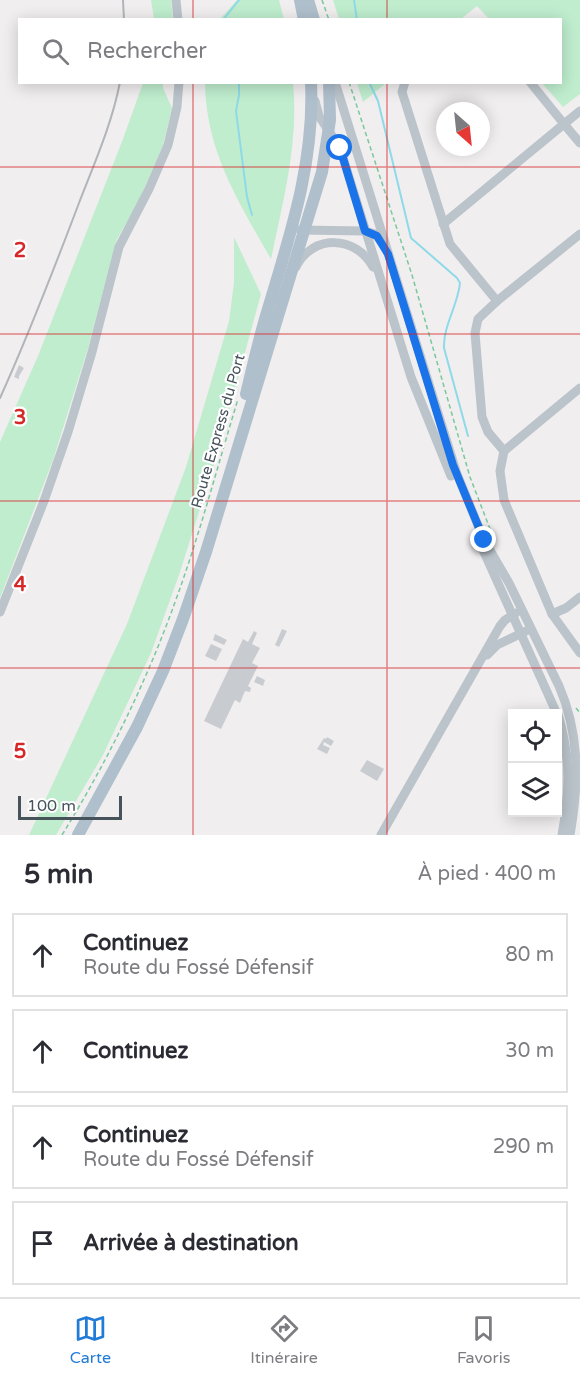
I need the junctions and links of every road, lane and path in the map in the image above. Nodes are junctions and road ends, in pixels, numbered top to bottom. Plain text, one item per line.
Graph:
1 (176, 0) edge
2 (300, 0) edge
3 (310, 0) edge
4 (322, 0) edge
5 (178, 18) edge
6 (304, 18) edge
7 (315, 18) edge
8 (327, 18) edge
9 (179, 84) edge
10 (329, 84) edge
11 (336, 84) edge
12 (350, 84) edge
13 (404, 84) edge
14 (532, 84) edge
15 (312, 86) edge
16 (580, 111) edge
17 (564, 124) junction
18 (330, 130) junction
19 (580, 143) edge
20 (443, 224) junction
21 (304, 230) junction
22 (365, 231) junction
23 (580, 234) edge
24 (286, 247) junction
25 (388, 254) junction
26 (293, 270) junction
27 (384, 291) junction
28 (497, 301) junction
29 (580, 388) edge
30 (238, 398) dead end
31 (504, 451) junction
32 (497, 546) dead end
33 (580, 597) edge
34 (522, 611) junction
35 (0, 612) edge
36 (552, 614) junction
37 (512, 616) junction
38 (531, 629) junction
39 (521, 633) junction
40 (580, 653) edge
41 (480, 664) junction
42 (555, 709) edge
43 (562, 725) edge
44 (576, 757) edge
45 (580, 792) edge
46 (574, 816) junction
47 (62, 835) edge
48 (70, 835) edge
49 (78, 835) edge
50 (381, 835) edge
51 (562, 835) edge
52 (570, 835) edge

1 - 5 street
2 - 6 main road
3 - 7 main road
4 - 8 path
9 - 35 street
10 - 18 main road, Route Express du Port
11 - 25 street
12 - 32 path
13 - 20 street
14 - 17 street
15 - 18 street
15 - 24 main road, Route Express du Port
16 - 17 street
17 - 19 street
17 - 20 street
18 - 21 main road, Route Express du Port
18 - 22 street
20 - 28 street
21 - 22 street
21 - 24 street
21 - 26 main road, Route Express du Port
22 - 25 street
22 - 27 street
23 - 28 street
24 - 48 main road, Route Express du Port
25 - 34 street
26 - 27 street
26 - 49 main road, Route Express du Port
27 - 37 street
28 - 31 street
29 - 31 street
30 - 47 path
31 - 36 street
33 - 36 street
34 - 37 street
34 - 38 street
36 - 40 street
37 - 39 street
37 - 41 street
38 - 39 street
38 - 44 street
39 - 41 street
39 - 42 street
41 - 50 street
43 - 44 street
44 - 46 street
44 - 51 street
45 - 46 street
46 - 52 street

